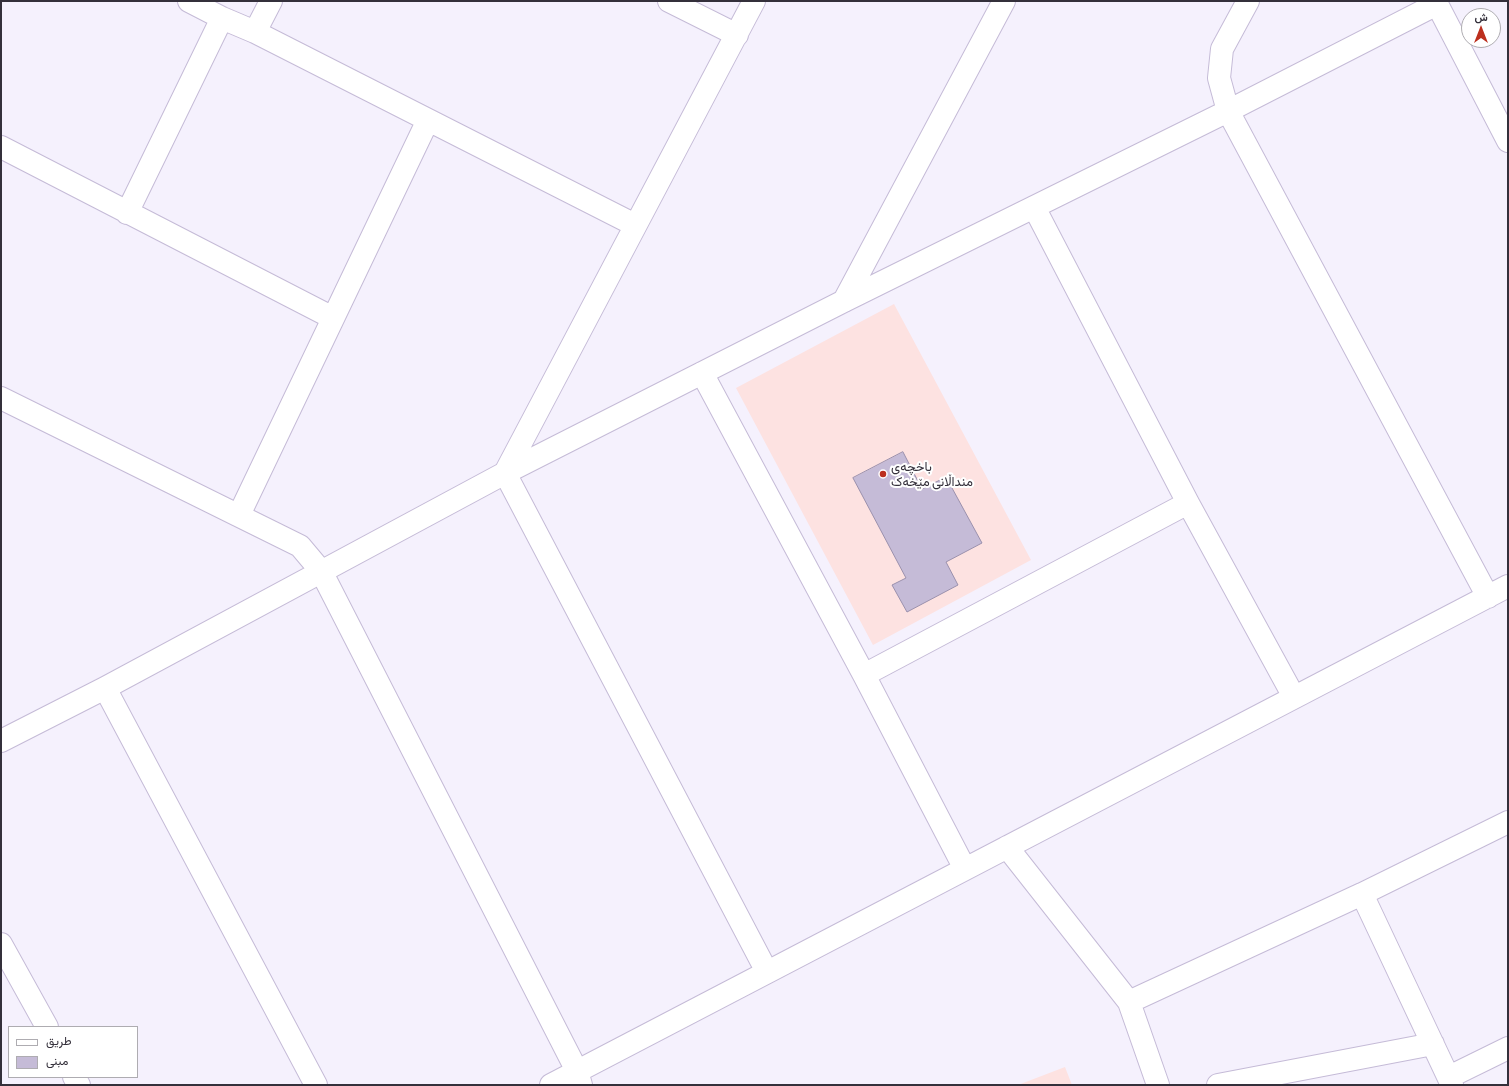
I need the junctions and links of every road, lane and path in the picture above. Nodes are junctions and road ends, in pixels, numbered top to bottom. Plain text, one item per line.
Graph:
1 (189, 1) edge
2 (271, 1) edge
3 (669, 1) edge
4 (754, 1) edge
5 (1004, 1) edge
6 (1248, 1) edge
7 (222, 18) junction
8 (255, 32) junction
9 (737, 35) junction
10 (1228, 111) junction
11 (428, 120) junction
12 (1508, 141) edge
13 (1, 147) edge
14 (1034, 207) junction
15 (127, 213) junction
16 (635, 225) junction
17 (844, 301) junction
18 (333, 318) junction
19 (702, 373) junction
20 (1, 398) edge
21 (505, 473) junction
22 (1188, 503) junction
23 (239, 515) junction
24 (321, 571) junction
25 (1508, 586) edge
26 (1488, 597) junction
27 (864, 676) junction
28 (105, 688) junction
29 (1294, 697) junction
30 (1, 741) edge
31 (1508, 822) edge
32 (1007, 847) junction
33 (965, 869) junction
34 (1362, 894) junction
35 (1, 944) edge
36 (768, 972) junction
37 (1129, 1002) junction
38 (46, 1026) edge
39 (1434, 1044) junction
40 (1508, 1048) edge
41 (579, 1078) edge
42 (1451, 1081) edge
43 (316, 1085) edge
44 (551, 1085) edge
45 (1158, 1085) edge
46 (1218, 1085) edge

1 - 7 street
2 - 8 street
3 - 9 street
4 - 9 street
5 - 17 street
6 - 10 street
7 - 8 street
7 - 15 street
8 - 11 street
9 - 16 street
10 - 12 street
10 - 14 street
10 - 26 street
11 - 16 street
11 - 18 street
13 - 15 street
14 - 17 street
14 - 22 street
15 - 18 street
16 - 21 street
17 - 19 street
18 - 23 street
19 - 21 street
19 - 27 street
20 - 23 street
21 - 24 street
21 - 36 street
22 - 27 street
22 - 29 street
23 - 24 street
24 - 28 street
24 - 41 street
25 - 26 street
26 - 29 street
27 - 33 street
28 - 30 street
28 - 43 street
29 - 32 street
31 - 34 street
32 - 33 street
32 - 37 street
33 - 36 street
34 - 37 street
34 - 39 street
35 - 38 street
36 - 41 street
37 - 45 street
39 - 42 street
39 - 46 street
40 - 42 street
41 - 44 street

